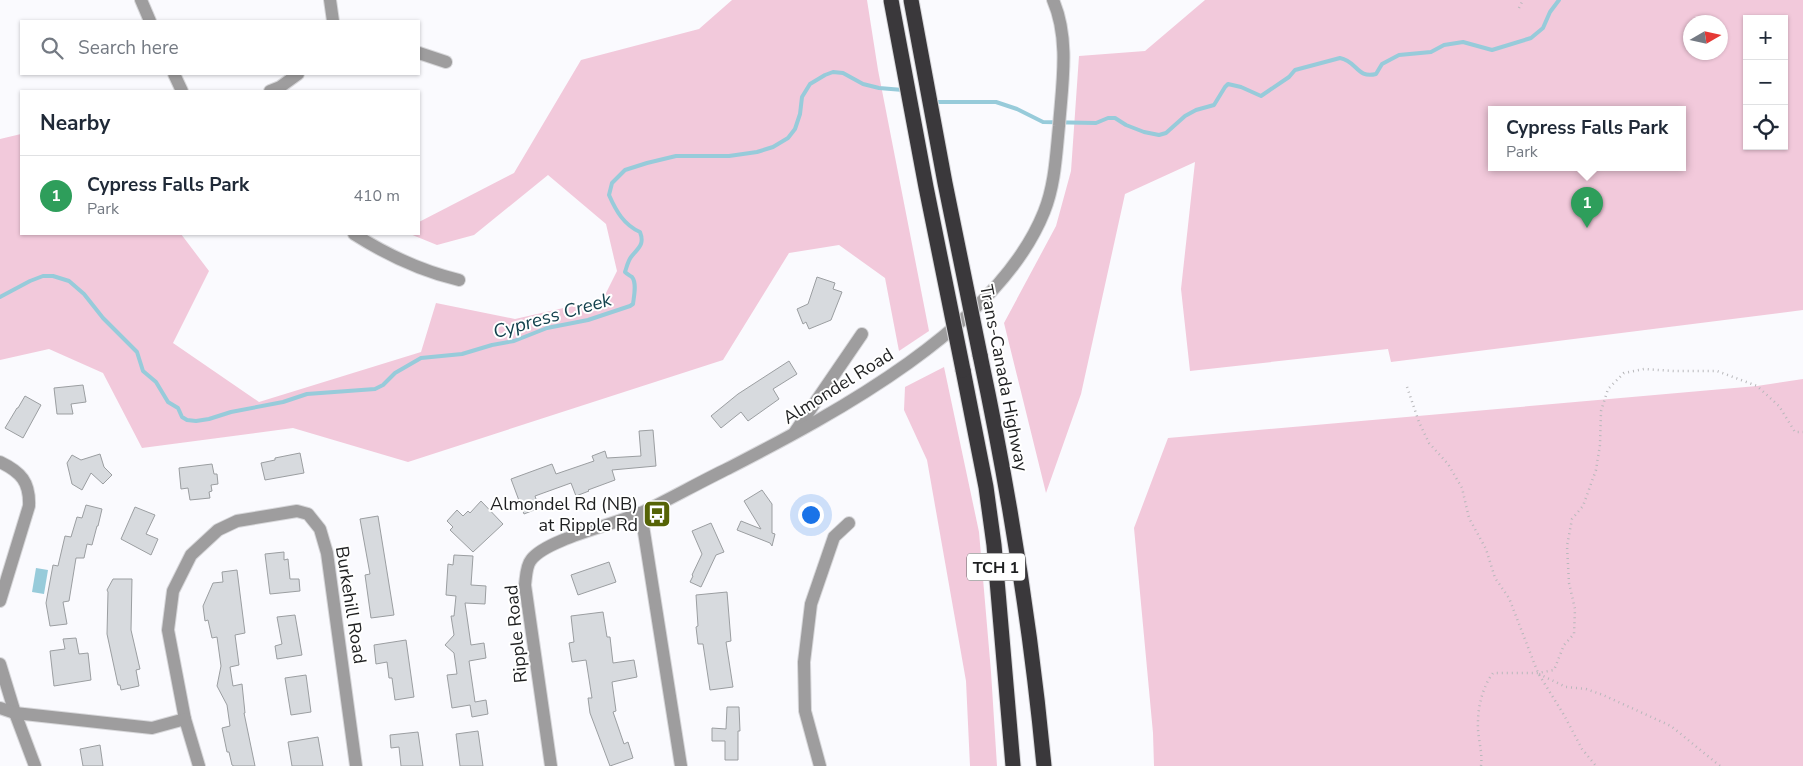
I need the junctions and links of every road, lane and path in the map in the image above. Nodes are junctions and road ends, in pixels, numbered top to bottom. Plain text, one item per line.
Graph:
1 (141, 0) edge
2 (330, 0) edge
3 (891, 0) edge
4 (911, 0) edge
5 (1053, 0) edge
6 (1523, 0) edge
7 (1520, 8) dead end
8 (150, 20) edge
9 (332, 20) edge
10 (420, 53) edge
11 (446, 62) dead end
12 (174, 75) edge
13 (297, 75) edge
14 (182, 90) edge
15 (272, 90) edge
16 (356, 235) edge
17 (459, 280) dead end
18 (862, 334) dead end
19 (1407, 387) dead end
20 (1803, 432) edge
21 (792, 436) junction
22 (0, 462) edge
23 (641, 513) junction
24 (849, 523) dead end
25 (0, 601) edge
26 (0, 664) edge
27 (1538, 674) junction
28 (0, 708) edge
29 (14, 712) junction
30 (185, 719) junction
31 (35, 766) edge
32 (199, 766) edge
33 (356, 766) edge
34 (551, 766) edge
35 (681, 766) edge
36 (820, 766) edge
37 (1014, 766) edge
38 (1044, 766) edge
39 (1481, 766) edge
40 (1596, 766) edge
41 (1720, 766) edge

1 - 8 street
2 - 9 street
3 - 37 highway, TCH 1, bridge
4 - 38 highway, Trans-Canada Highway / TCH 1, bridge
5 - 21 street, Almondel Road
6 - 7 path
10 - 11 street
12 - 14 street
13 - 15 street
16 - 17 street
18 - 21 street
19 - 27 path
20 - 27 path
21 - 23 street, Almondel Road
22 - 25 street
23 - 34 street, Ripple Road
23 - 35 street
24 - 36 street
26 - 29 street
27 - 39 path
27 - 40 path
27 - 41 path
28 - 29 street
29 - 30 street
29 - 31 street
30 - 32 street, Burkehill Road
30 - 33 street, Burkehill Road

